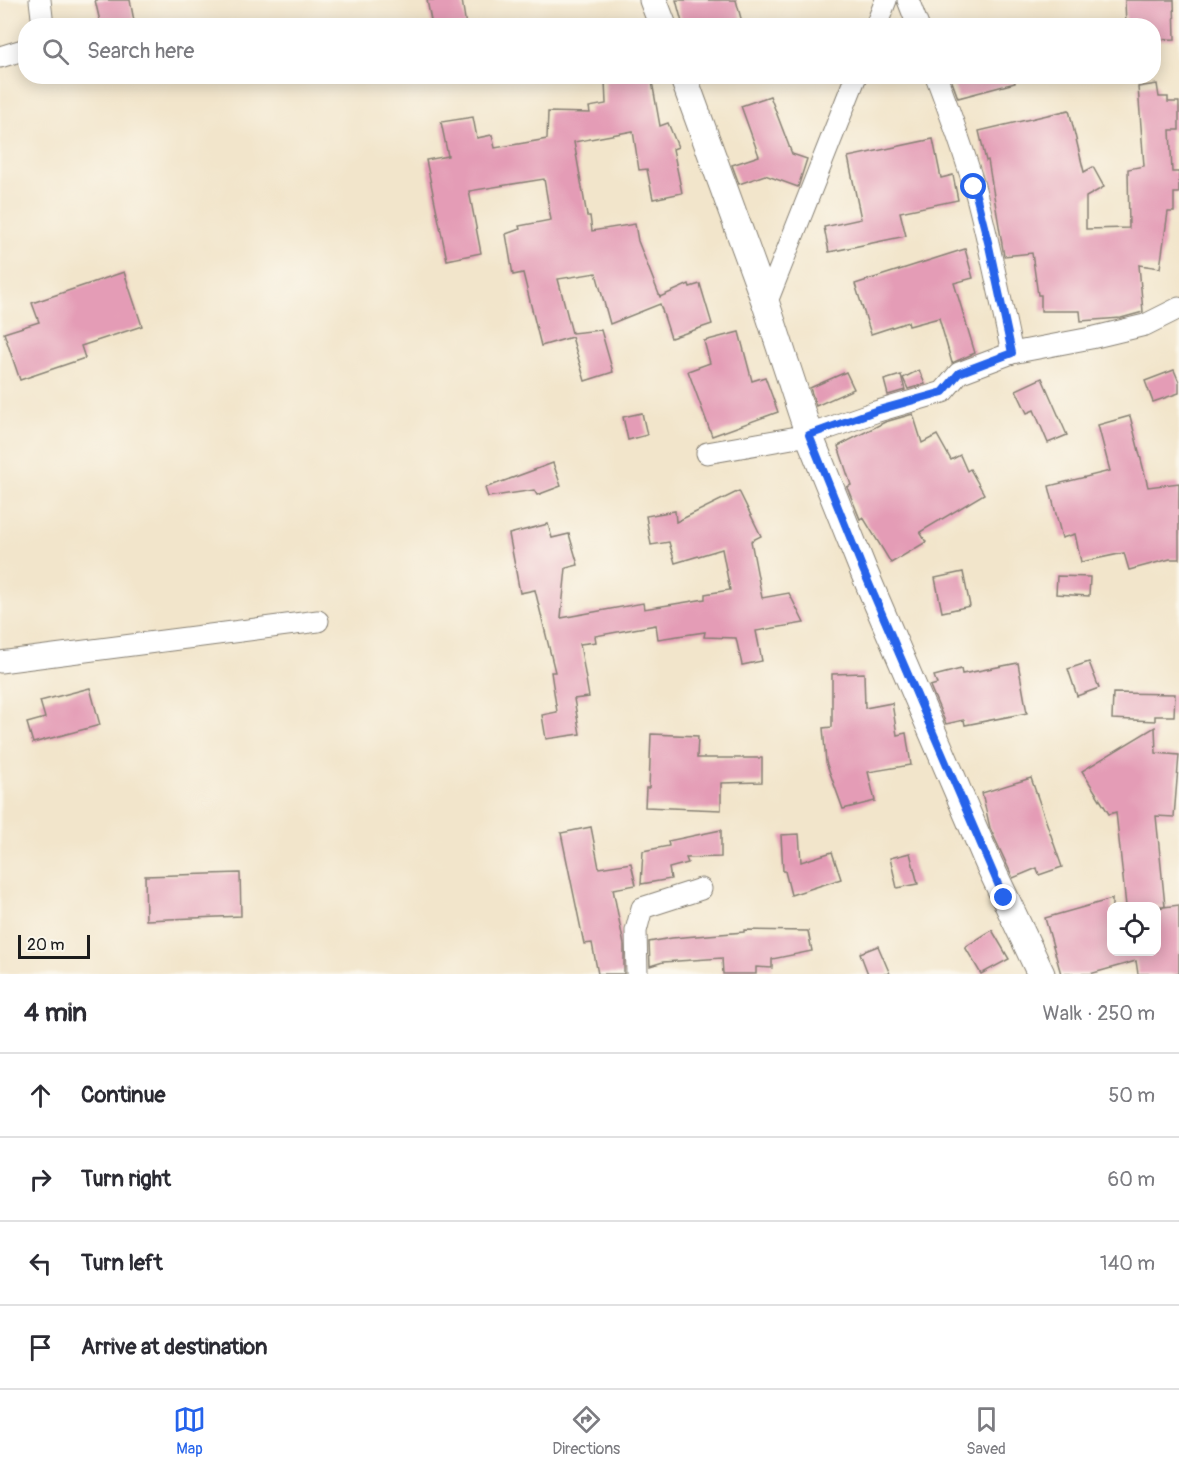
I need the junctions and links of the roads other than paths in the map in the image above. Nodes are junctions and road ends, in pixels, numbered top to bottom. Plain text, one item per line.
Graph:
1 (40, 0) edge
2 (653, 0) edge
3 (886, 0) edge
4 (908, 0) edge
5 (42, 18) edge
6 (660, 18) edge
7 (879, 18) edge
8 (915, 18) edge
9 (18, 51) edge
10 (0, 57) edge
11 (686, 84) edge
12 (853, 84) edge
13 (939, 84) edge
14 (766, 304) junction
15 (1179, 308) edge
16 (1012, 353) junction
17 (809, 435) junction
18 (706, 453) dead end
19 (318, 621) dead end
20 (0, 662) edge
21 (701, 889) dead end
22 (637, 974) edge
23 (1041, 974) edge

1 - 5 street
2 - 6 street
3 - 7 street
4 - 8 street
9 - 10 street
11 - 14 street
12 - 14 street
13 - 16 street
14 - 17 street
15 - 16 street
16 - 17 street
17 - 18 street
17 - 23 street
19 - 20 street
21 - 22 street

